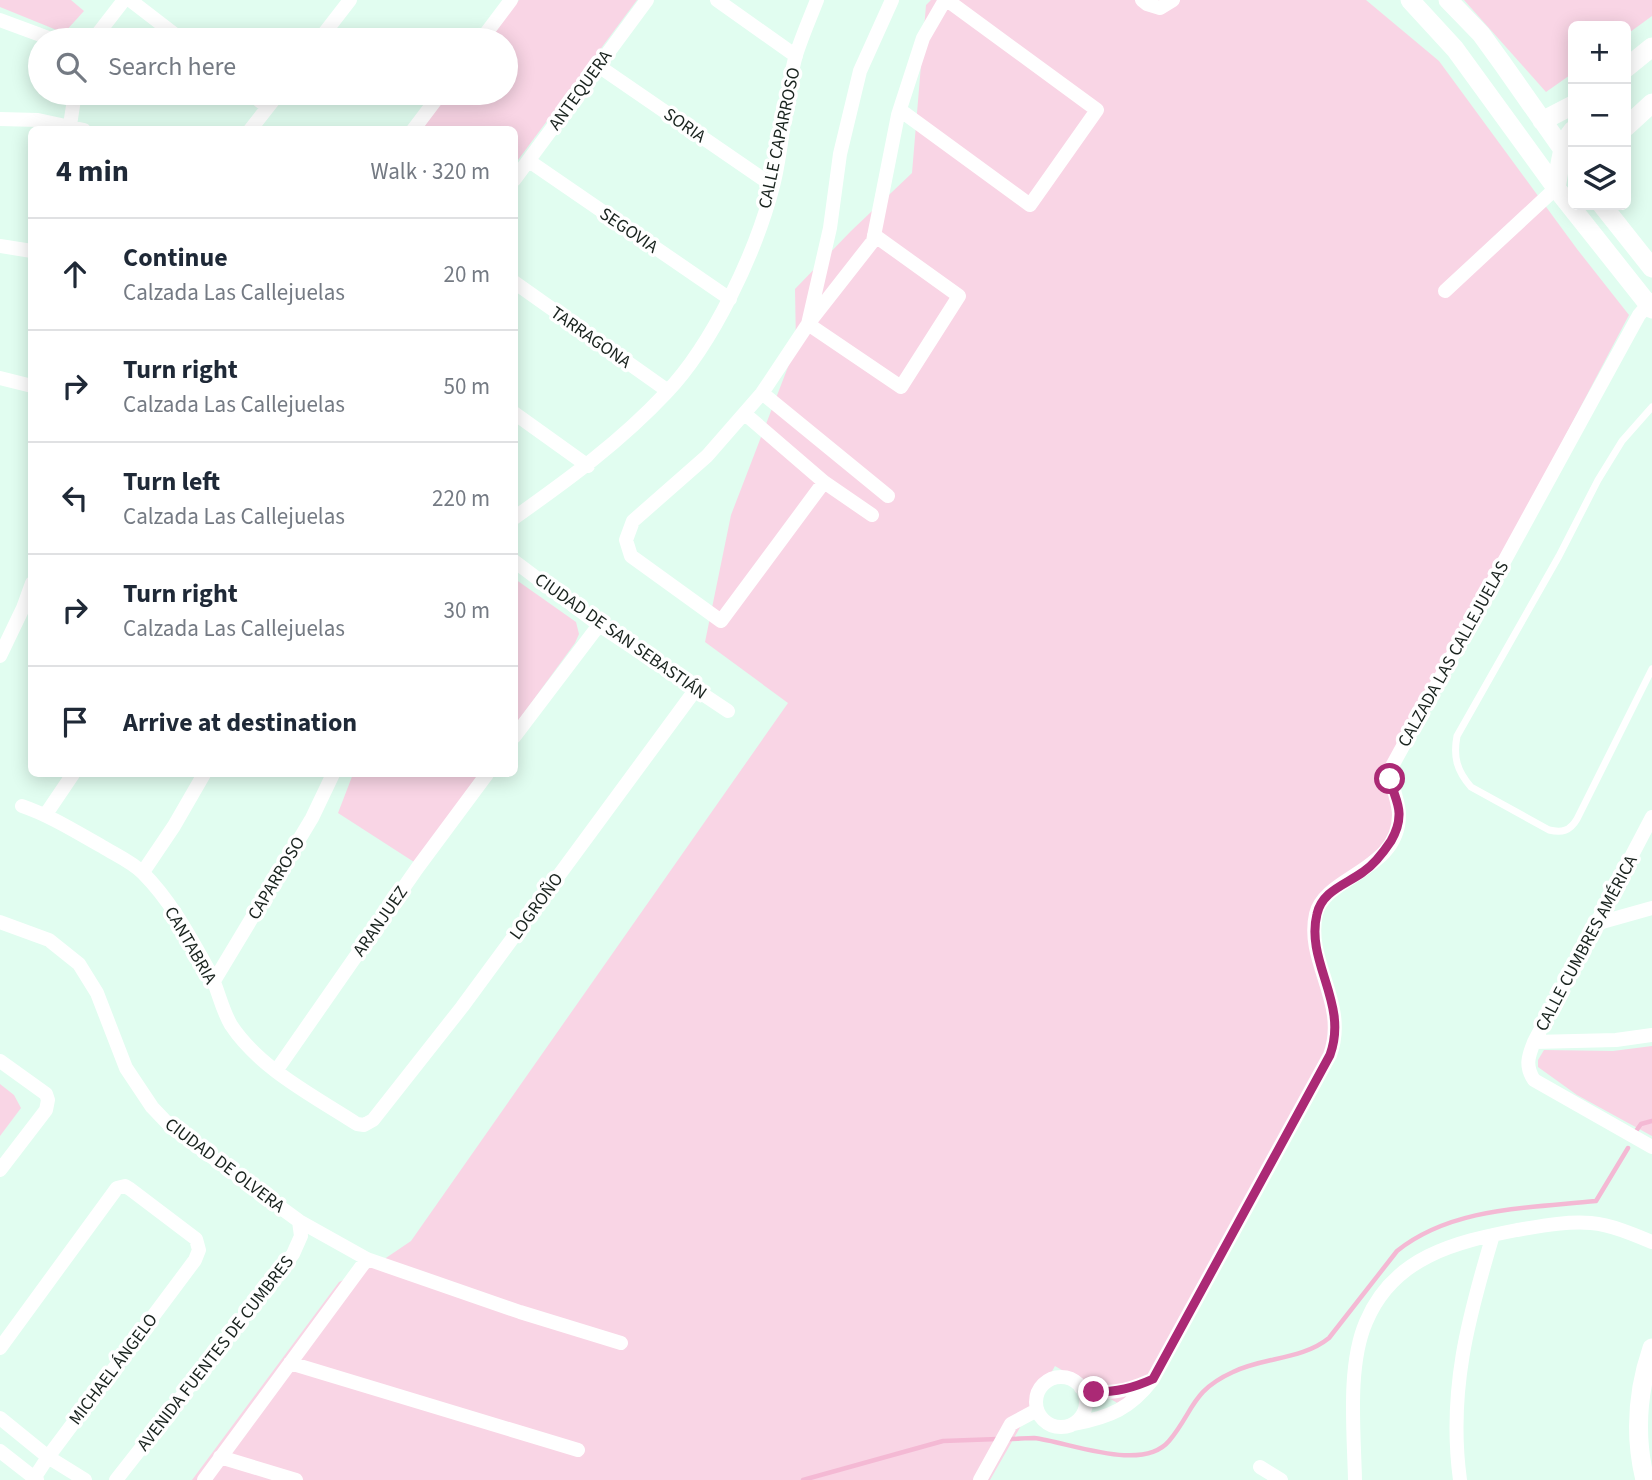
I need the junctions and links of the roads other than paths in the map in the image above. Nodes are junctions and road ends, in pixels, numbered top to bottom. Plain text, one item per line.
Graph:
1 (124, 0) edge
2 (130, 0) edge
3 (511, 0) edge
4 (647, 0) edge
5 (717, 0) edge
6 (817, 0) edge
7 (892, 0) edge
8 (946, 0) edge
9 (1142, 0) edge
10 (1173, 0) edge
11 (1410, 0) edge
12 (1448, 0) edge
13 (342, 3) edge
14 (0, 20) edge
15 (102, 28) edge
16 (166, 28) edge
17 (326, 28) edge
18 (490, 28) edge
19 (28, 30) edge
20 (1652, 47) edge
21 (796, 56) junction
22 (597, 65) junction
23 (1631, 66) edge
24 (1652, 103) edge
25 (76, 105) edge
26 (265, 105) edge
27 (432, 105) edge
28 (268, 107) joint
29 (1568, 108) edge
30 (900, 110) junction
31 (0, 119) edge
32 (1542, 121) junction
33 (1631, 122) edge
34 (71, 126) edge
35 (77, 126) edge
36 (253, 126) edge
37 (416, 126) edge
38 (1568, 157) edge
39 (529, 161) junction
40 (518, 175) edge
41 (773, 186) junction
42 (1556, 188) junction
43 (1606, 210) edge
44 (874, 235) junction
45 (0, 246) edge
46 (28, 250) edge
47 (1652, 268) edge
48 (518, 285) edge
49 (1445, 291) dead end
50 (730, 299) junction
51 (1651, 305) edge
52 (807, 324) junction
53 (0, 378) edge
54 (28, 385) edge
55 (668, 391) junction
56 (762, 393) junction
57 (1652, 407) edge
58 (745, 414) junction
59 (518, 416) edge
60 (588, 466) junction
61 (824, 482) junction
62 (888, 496) dead end
63 (518, 515) edge
64 (872, 516) dead end
65 (518, 564) edge
66 (28, 594) edge
67 (600, 625) junction
68 (0, 656) edge
69 (1652, 669) edge
70 (696, 689) junction
71 (728, 711) dead end
72 (518, 732) edge
73 (70, 777) edge
74 (202, 777) edge
75 (332, 777) edge
76 (486, 777) edge
77 (22, 806) dead end
78 (46, 814) junction
79 (1650, 824) edge
80 (143, 872) junction
81 (1652, 908) edge
82 (0, 922) edge
83 (1595, 924) junction
84 (214, 981) junction
85 (1652, 1035) edge
86 (1534, 1042) junction
87 (0, 1061) edge
88 (276, 1071) junction
89 (373, 1120) joint
90 (1652, 1147) edge
91 (0, 1170) edge
92 (299, 1221) junction
93 (1493, 1235) junction
94 (1652, 1242) edge
95 (367, 1259) junction
96 (621, 1343) dead end
97 (0, 1348) edge
98 (1652, 1348) edge
99 (290, 1363) junction
100 (1153, 1379) junction
101 (1082, 1388) junction
102 (1037, 1410) junction
103 (0, 1418) edge
104 (1073, 1424) junction
105 (578, 1450) dead end
106 (0, 1451) edge
107 (48, 1457) junction
108 (220, 1457) junction
109 (1260, 1467) dead end
110 (35, 1479) edge
111 (85, 1480) edge
112 (116, 1480) edge
113 (204, 1480) edge
114 (296, 1480) edge
115 (981, 1480) edge
116 (1281, 1480) edge
117 (1354, 1480) edge
118 (1460, 1480) edge
119 (1645, 1480) edge

1 - 15 street
2 - 16 street
3 - 18 street
4 - 22 street, ANTEQUERA
5 - 21 street
6 - 21 street, CALLE CAPARROSO
7 - 52 street
8 - 30 street
8 - 30 street
9 - 10 street
11 - 42 street
12 - 32 street
13 - 17 street
14 - 19 street
20 - 23 street
21 - 41 street, CALLE CAPARROSO
22 - 39 street, ANTEQUERA
22 - 41 street, SORIA
24 - 33 street
25 - 35 street
26 - 28 street
27 - 37 street
28 - 36 street
29 - 32 street
30 - 44 street
31 - 34 street
32 - 38 street
38 - 42 street
39 - 40 street, ANTEQUERA
39 - 50 street, SEGOVIA
41 - 50 street, CALLE CAPARROSO
42 - 49 street
42 - 51 street
43 - 47 street
44 - 52 street
44 - 52 street
45 - 46 street
48 - 55 street, TARRAGONA
50 - 55 street, CALLE CAPARROSO
51 - 100 street, CALZADA LAS CALLEJUELAS
52 - 56 street
53 - 54 street
55 - 60 street, CALLE CAPARROSO
56 - 58 street
56 - 62 street
57 - 69 lane
58 - 61 street
58 - 61 street
59 - 60 street
60 - 63 street, CALLE CAPARROSO
61 - 64 street
65 - 67 street, CIUDAD DE SAN SEBASTIÁN
66 - 68 street
67 - 70 street, CIUDAD DE SAN SEBASTIÁN
67 - 72 street
70 - 71 street, CIUDAD DE SAN SEBASTIÁN
70 - 89 street, LOGROÑO
73 - 78 street
74 - 80 street
75 - 84 street, CAPARROSO
76 - 88 street, ARANJUEZ
77 - 78 street, CANTABRIA
78 - 80 street, CANTABRIA
79 - 83 street, CALLE CUMBRES AMÉRICA
80 - 84 street, CANTABRIA
81 - 83 street
82 - 92 street, CIUDAD DE OLVERA
83 - 86 street, CALLE CUMBRES AMÉRICA
84 - 88 street, CANTABRIA
85 - 86 street
86 - 90 street, CALLE CUMBRES AMÉRICA
87 - 91 street
88 - 89 street, CANTABRIA
92 - 95 street, CIUDAD DE OLVERA
92 - 112 street, AVENIDA FUENTES DE CUMBRES
93 - 94 street
93 - 117 street
93 - 118 street
95 - 96 street, CIUDAD DE OLVERA
95 - 99 street
97 - 107 street, MICHAEL ÁNGELO
98 - 119 street
99 - 105 street
99 - 108 street
100 - 101 street
100 - 104 street, CALZADA LAS CALLEJUELAS
101 - 102 street
101 - 104 street
102 - 104 street
102 - 115 street
103 - 107 street
106 - 110 street
107 - 110 street, MICHAEL ÁNGELO
107 - 111 street
108 - 113 street
108 - 114 street
109 - 116 street

